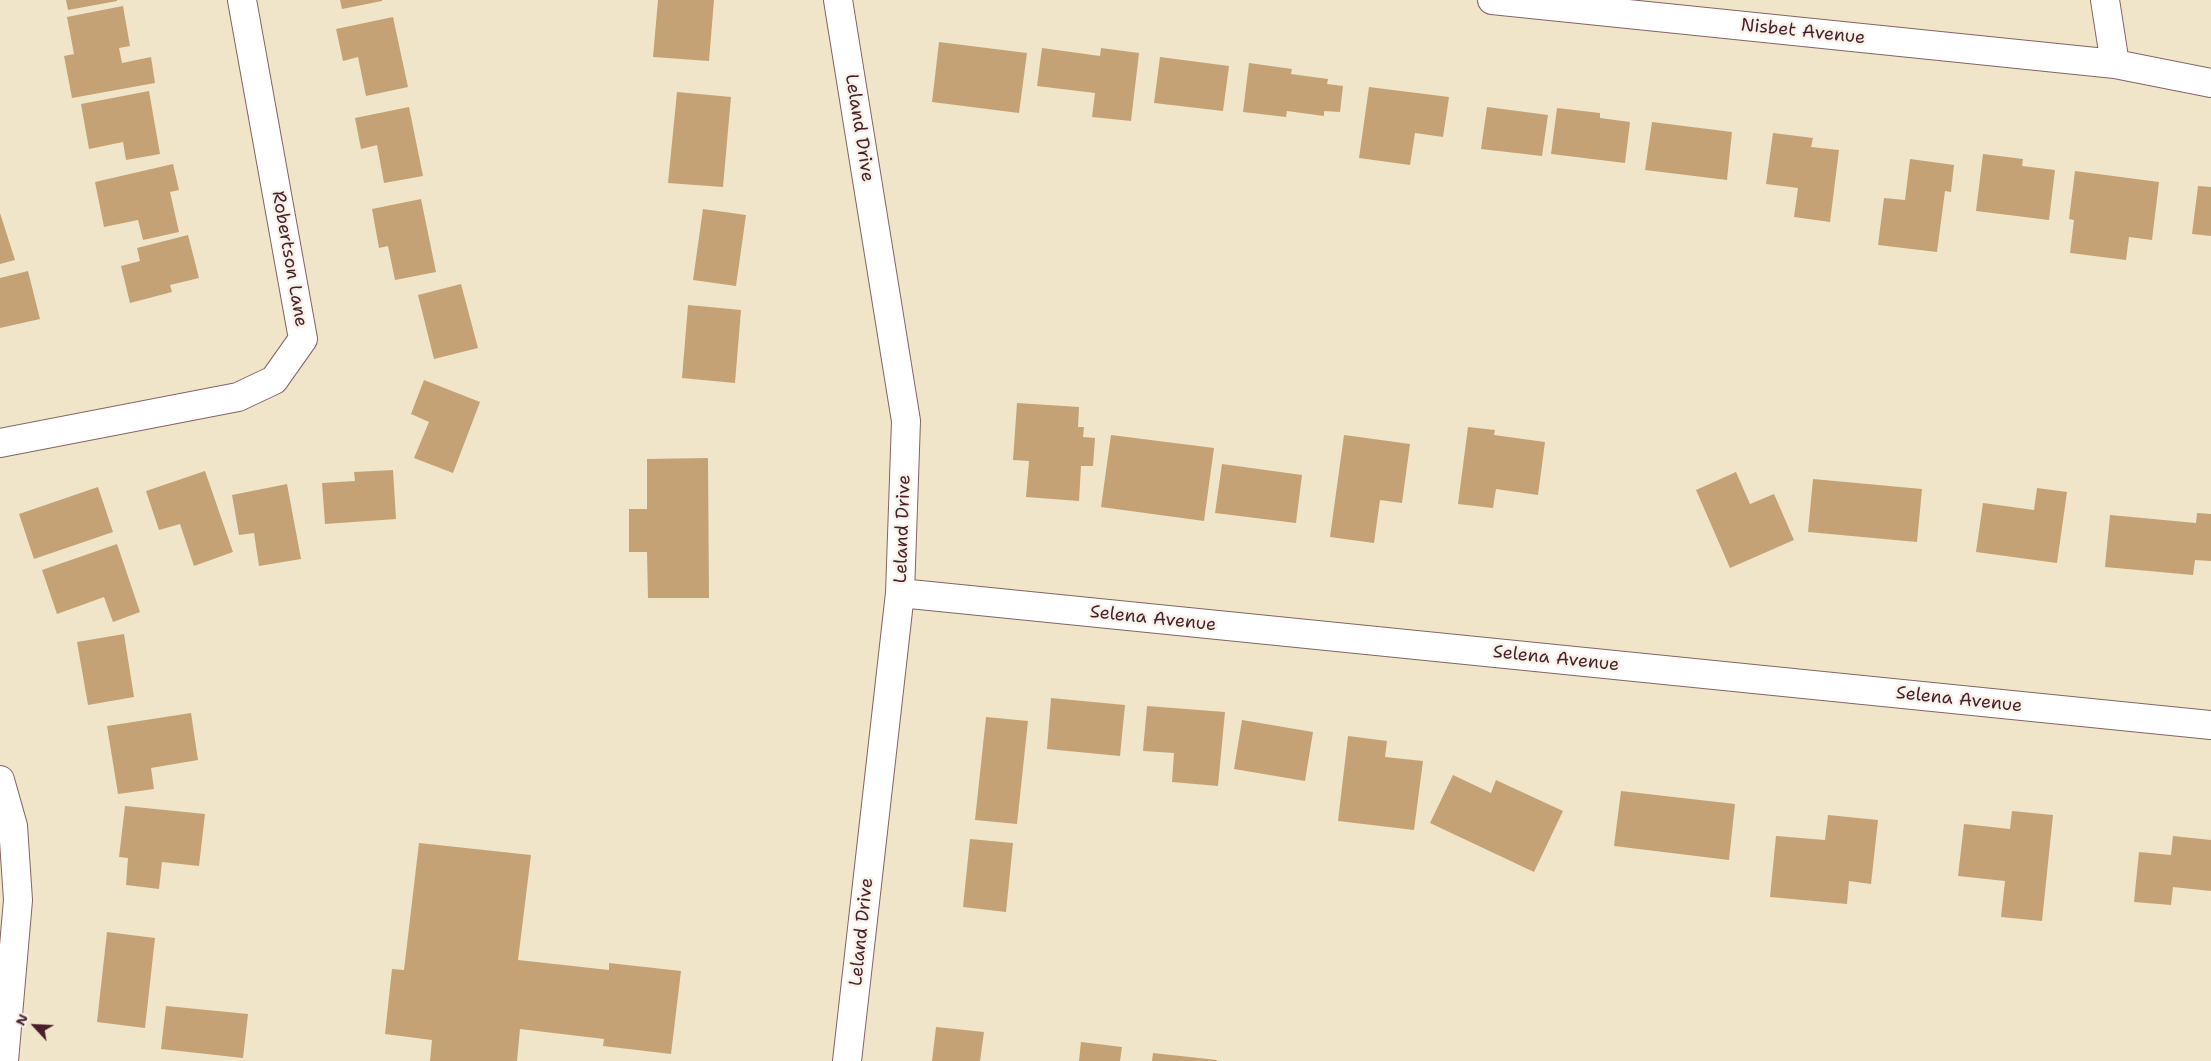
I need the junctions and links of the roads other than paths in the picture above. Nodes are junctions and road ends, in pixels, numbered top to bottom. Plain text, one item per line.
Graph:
1 (242, 0) edge
2 (838, 0) edge
3 (1492, 0) edge
4 (2105, 0) edge
5 (2115, 64) junction
6 (2211, 82) edge
7 (0, 443) edge
8 (900, 594) junction
9 (2211, 725) edge
10 (0, 780) edge
11 (4, 1061) edge
12 (847, 1061) edge

1 - 7 street, Robertson Lane
2 - 8 street, Leland Drive
3 - 5 street, Nisbet Avenue
4 - 5 street
5 - 6 street, Nisbet Avenue
8 - 9 street, Selena Avenue
8 - 12 street, Leland Drive
10 - 11 street

